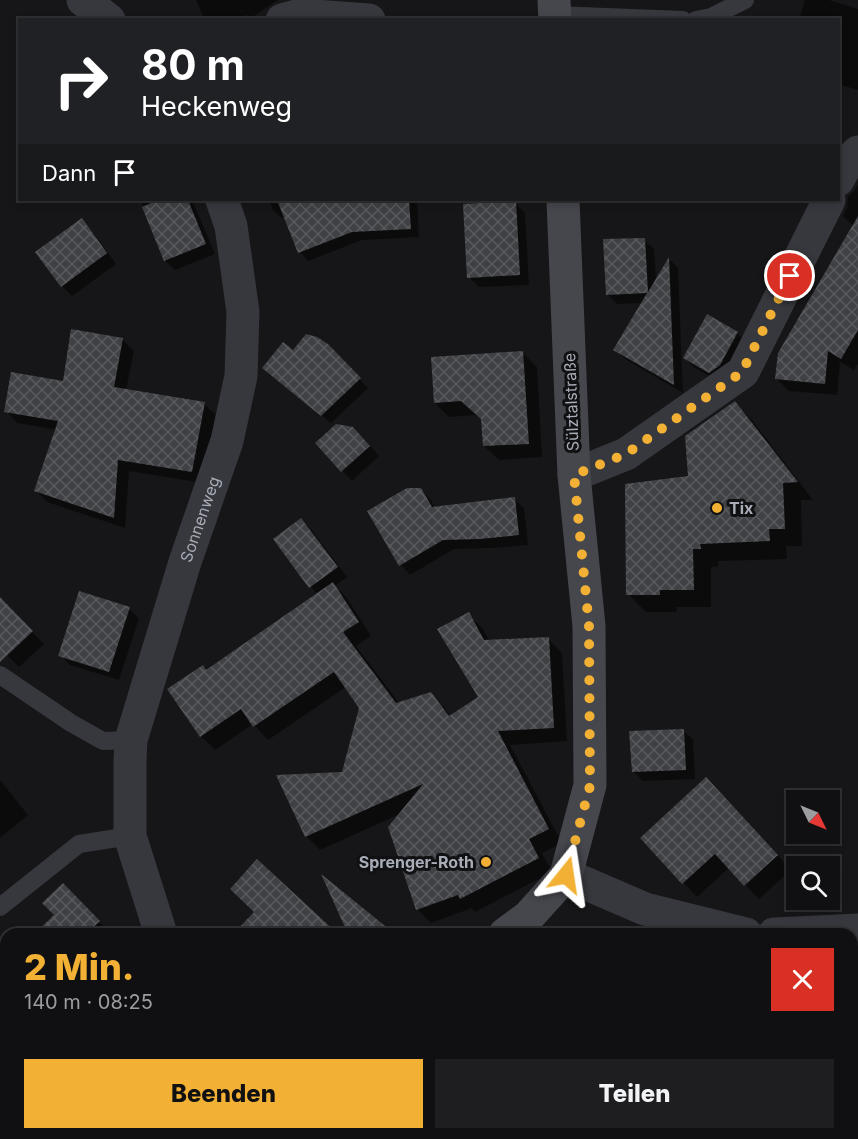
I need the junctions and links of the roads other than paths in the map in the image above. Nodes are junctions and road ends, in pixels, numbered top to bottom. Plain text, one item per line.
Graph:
1 (83, 0) edge
2 (745, 0) edge
3 (555, 12) edge
4 (106, 18) edge
5 (289, 18) edge
6 (341, 18) edge
7 (651, 18) edge
8 (706, 18) edge
9 (858, 152) edge
10 (840, 176) edge
11 (222, 201) edge
12 (563, 201) edge
13 (828, 201) edge
14 (574, 475) junction
15 (0, 675) edge
16 (131, 740) junction
17 (130, 836) junction
18 (566, 875) junction
19 (0, 907) edge
20 (159, 928) edge
21 (513, 928) edge
22 (722, 928) edge

1 - 4 street
2 - 8 lane
3 - 7 lane
5 - 6 street
9 - 10 street
11 - 16 street, Sonnenweg
12 - 14 main road, Sülztalstraße
13 - 14 street
14 - 18 main road, Sülztalstraße
15 - 16 lane
16 - 17 street, Sonnenweg
17 - 19 lane
17 - 20 street, Sonnenweg
18 - 21 main road, Sülztalstraße
18 - 22 street

